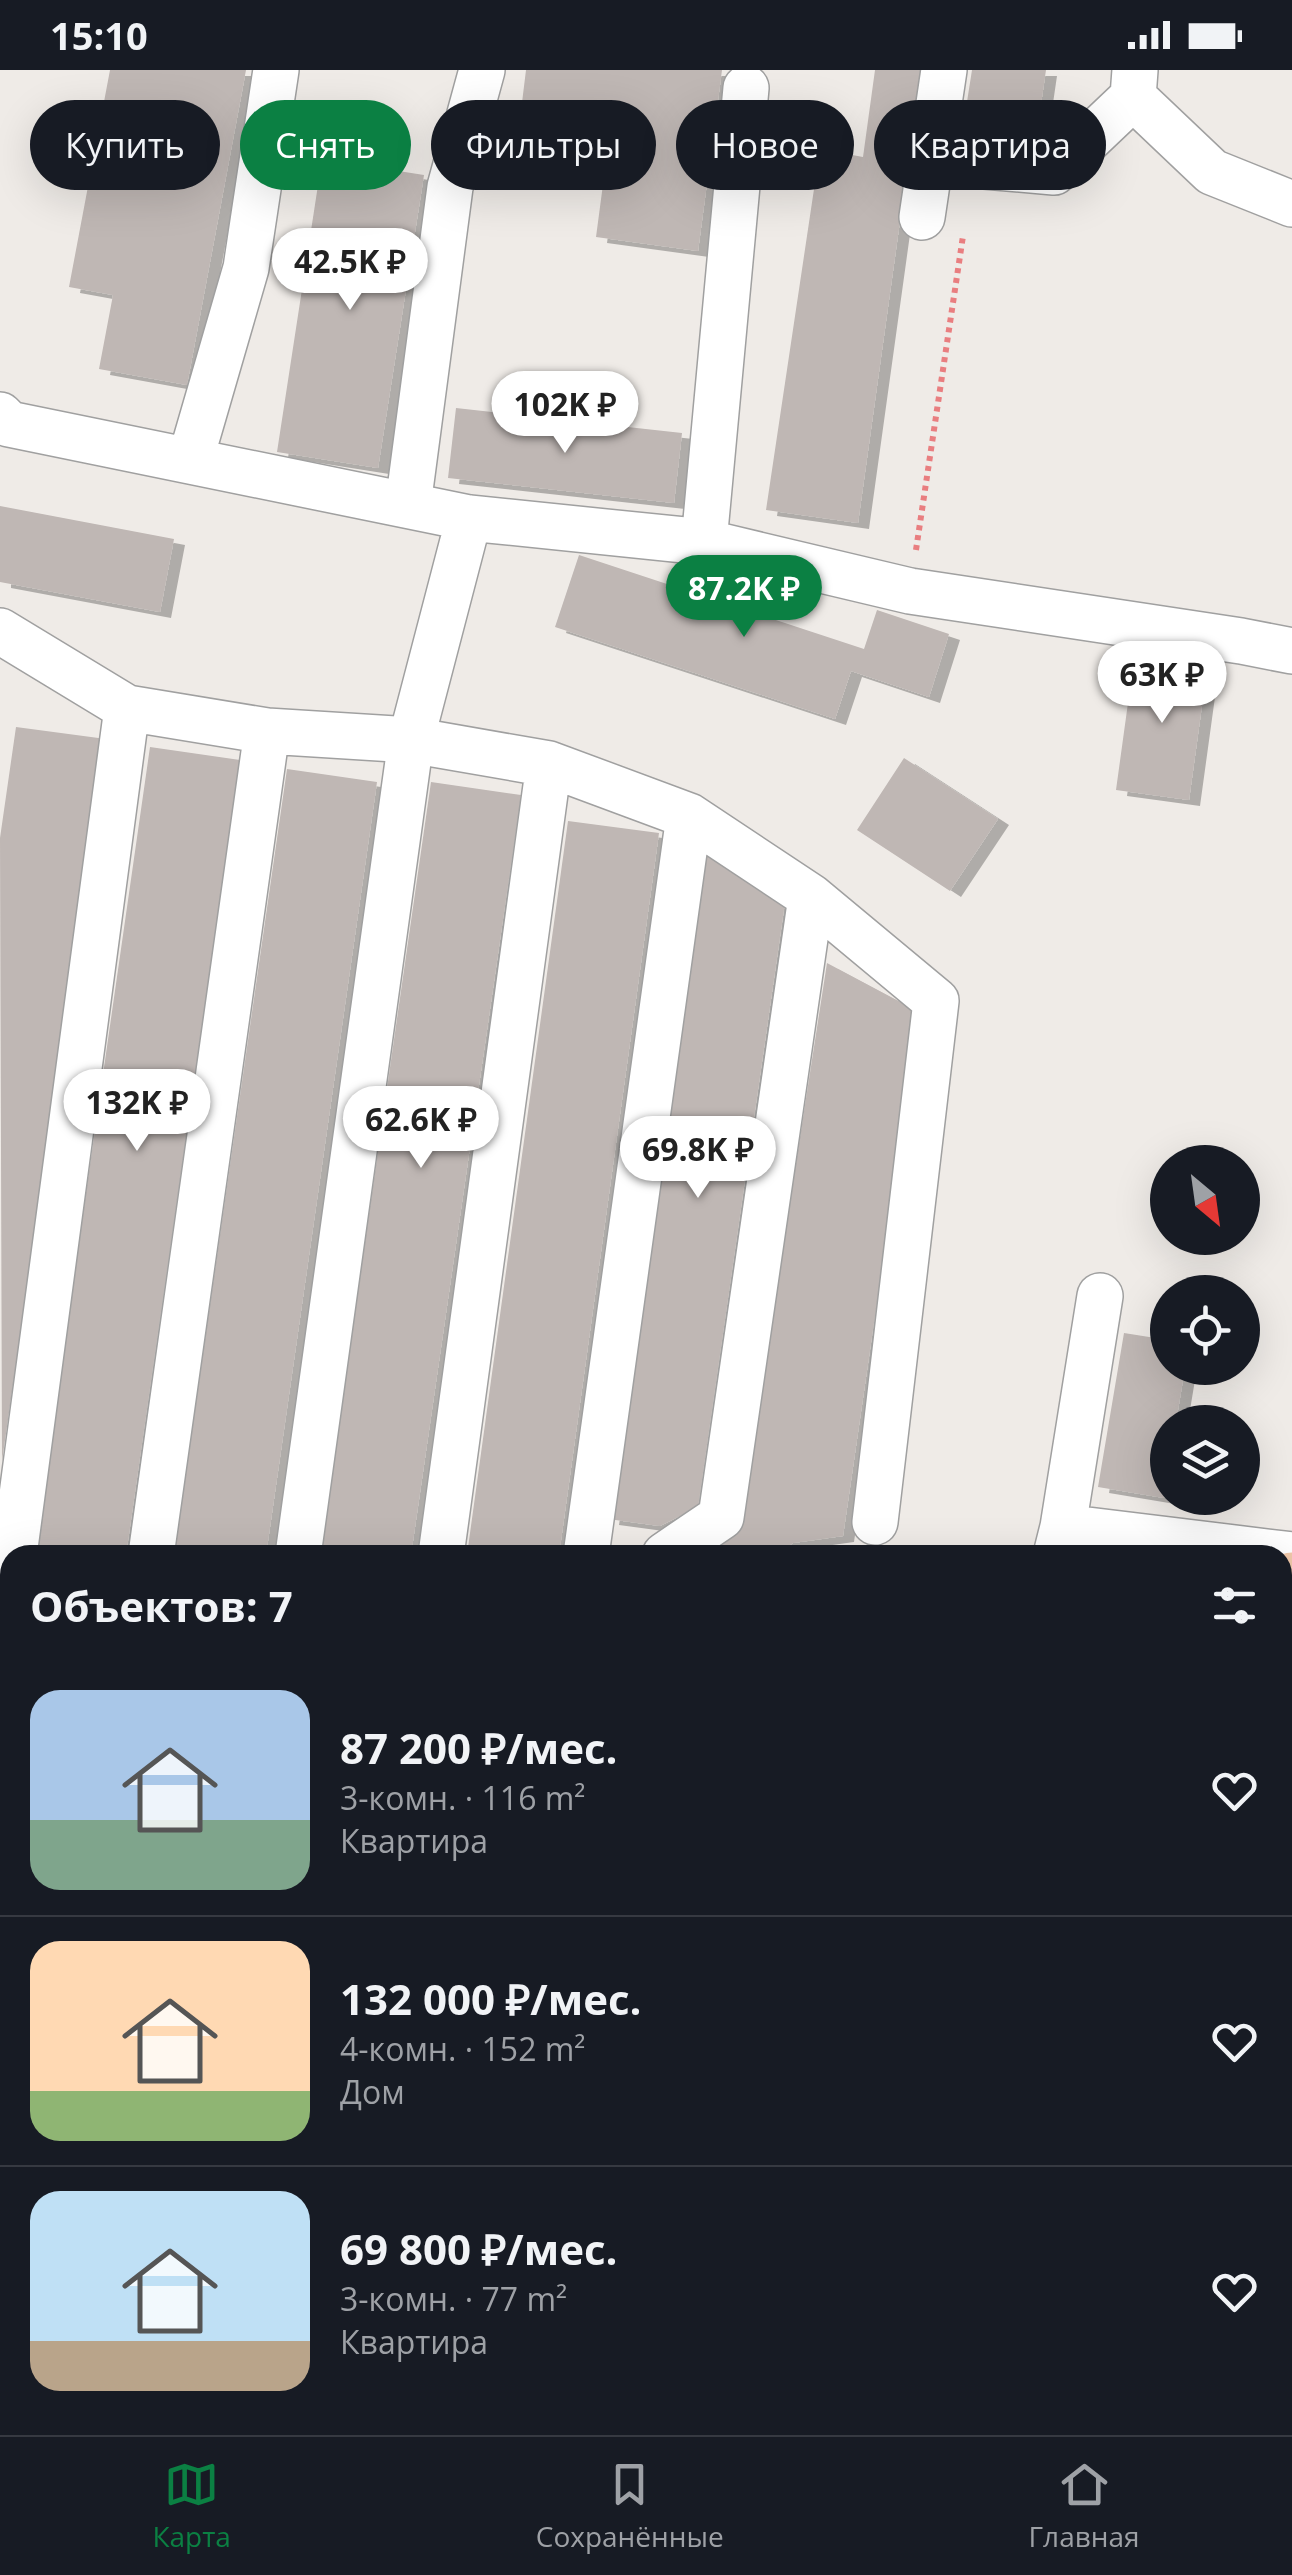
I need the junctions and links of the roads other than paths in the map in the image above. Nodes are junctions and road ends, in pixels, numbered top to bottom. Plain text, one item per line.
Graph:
1 (276, 70) edge
2 (482, 70) edge
3 (944, 70) edge
4 (1134, 84) edge
5 (746, 88) dead end
6 (1106, 115) edge
7 (1292, 204) edge
8 (922, 217) dead end
9 (0, 416) edge
10 (190, 461) junction
11 (408, 505) junction
12 (469, 518) junction
13 (704, 542) junction
14 (0, 631) edge
15 (1292, 652) edge
16 (127, 708) junction
17 (267, 731) junction
18 (411, 740) junction
19 (549, 764) junction
20 (689, 816) junction
21 (810, 898) junction
22 (1100, 1296) dead end
23 (875, 1522) dead end
24 (1059, 1541) edge
25 (15, 1545) edge
26 (153, 1545) edge
27 (299, 1545) edge
28 (442, 1545) edge
29 (587, 1545) edge
30 (680, 1545) edge
31 (1126, 1545) edge

1 - 10 street
2 - 11 street
3 - 8 street
4 - 6 street
4 - 7 street
5 - 13 street
9 - 10 street
10 - 11 street
11 - 12 street
12 - 13 street
12 - 18 street
13 - 15 street
14 - 16 street
16 - 17 street
16 - 25 street
17 - 18 street
17 - 26 street
18 - 19 street
18 - 27 street
19 - 20 street
19 - 28 street
20 - 21 street
20 - 29 street
21 - 23 street
21 - 30 street
22 - 24 street
24 - 31 street

